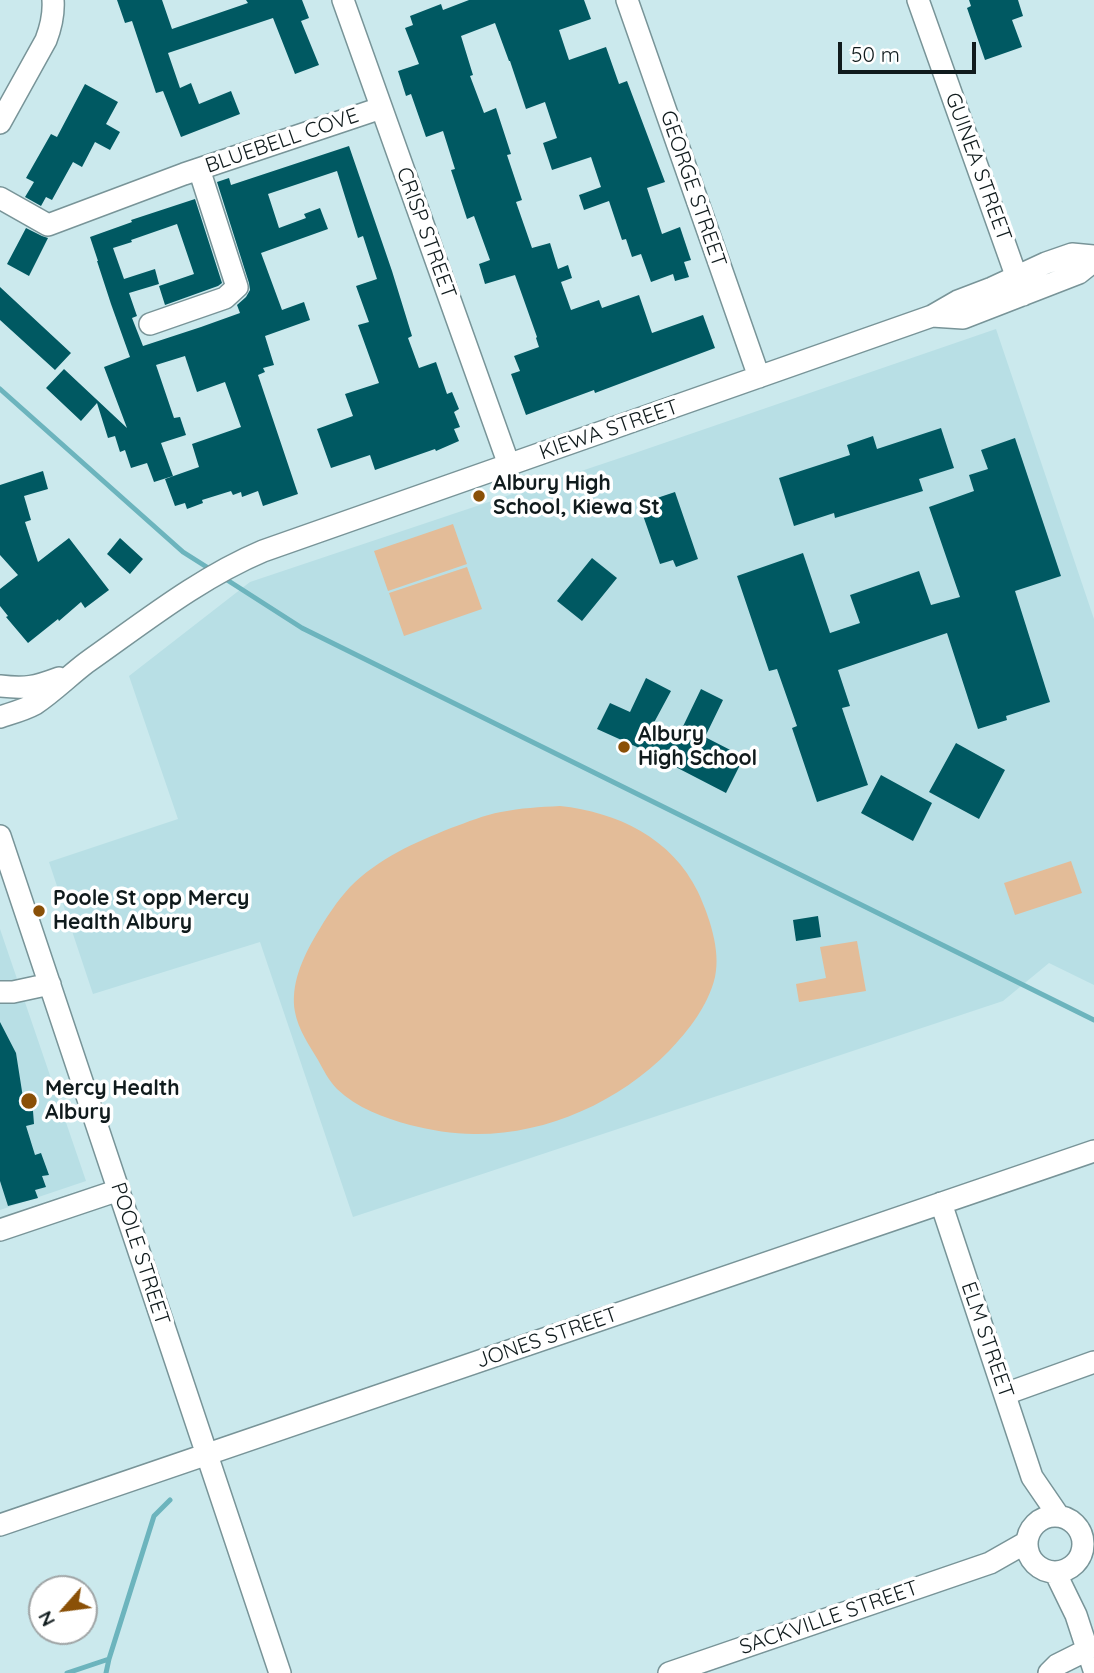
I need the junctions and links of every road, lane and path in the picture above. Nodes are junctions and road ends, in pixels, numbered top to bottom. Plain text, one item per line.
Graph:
1 (53, 0) edge
2 (342, 0) edge
3 (627, 0) edge
4 (918, 0) edge
5 (381, 108) junction
6 (0, 123) edge
7 (191, 172) junction
8 (0, 198) edge
9 (1094, 256) edge
10 (1094, 261) edge
11 (1020, 286) junction
12 (150, 324) dead end
13 (759, 377) junction
14 (509, 465) junction
15 (71, 674) junction
16 (0, 686) edge
17 (0, 692) edge
18 (0, 716) edge
19 (0, 836) edge
20 (50, 984) junction
21 (0, 992) edge
22 (1094, 1151) edge
23 (119, 1190) junction
24 (941, 1203) junction
25 (0, 1230) edge
26 (1094, 1362) edge
27 (1005, 1394) junction
28 (206, 1456) junction
29 (1032, 1477) junction
30 (1076, 1521) edge
31 (0, 1525) edge
32 (1030, 1542) junction
33 (1089, 1543) edge
34 (1064, 1569) junction
35 (1087, 1650) junction
36 (1094, 1670) edge
37 (280, 1673) edge
38 (669, 1673) edge
39 (1049, 1673) edge

1 - 6 street
2 - 5 street, CRISP STREET
3 - 13 street, GEORGE STREET
4 - 11 street, GUINEA STREET
5 - 7 street, BLUEBELL COVE
5 - 14 street, CRISP STREET
7 - 8 street, BLUEBELL COVE
7 - 12 street
9 - 11 street, KIEWA STREET
10 - 11 street, KIEWA STREET
11 - 13 street, KIEWA STREET
13 - 14 street, KIEWA STREET
14 - 15 street, KIEWA STREET
15 - 16 street, KIEWA STREET
15 - 18 street, KIEWA STREET
17 - 18 street
19 - 20 street, POOLE STREET
20 - 21 street
20 - 23 street, POOLE STREET
22 - 24 street, JONES STREET
23 - 25 street
23 - 28 street, POOLE STREET
24 - 27 street, ELM STREET
24 - 28 street, JONES STREET
26 - 27 street
27 - 29 street, ELM STREET
28 - 31 street, JONES STREET
28 - 37 street, POOLE STREET
29 - 30 street, ELM STREET
29 - 32 street, ELM STREET
30 - 32 street
30 - 33 street
32 - 34 street
32 - 38 street, SACKVILLE STREET
33 - 34 street
34 - 35 street
35 - 36 street
35 - 39 street

